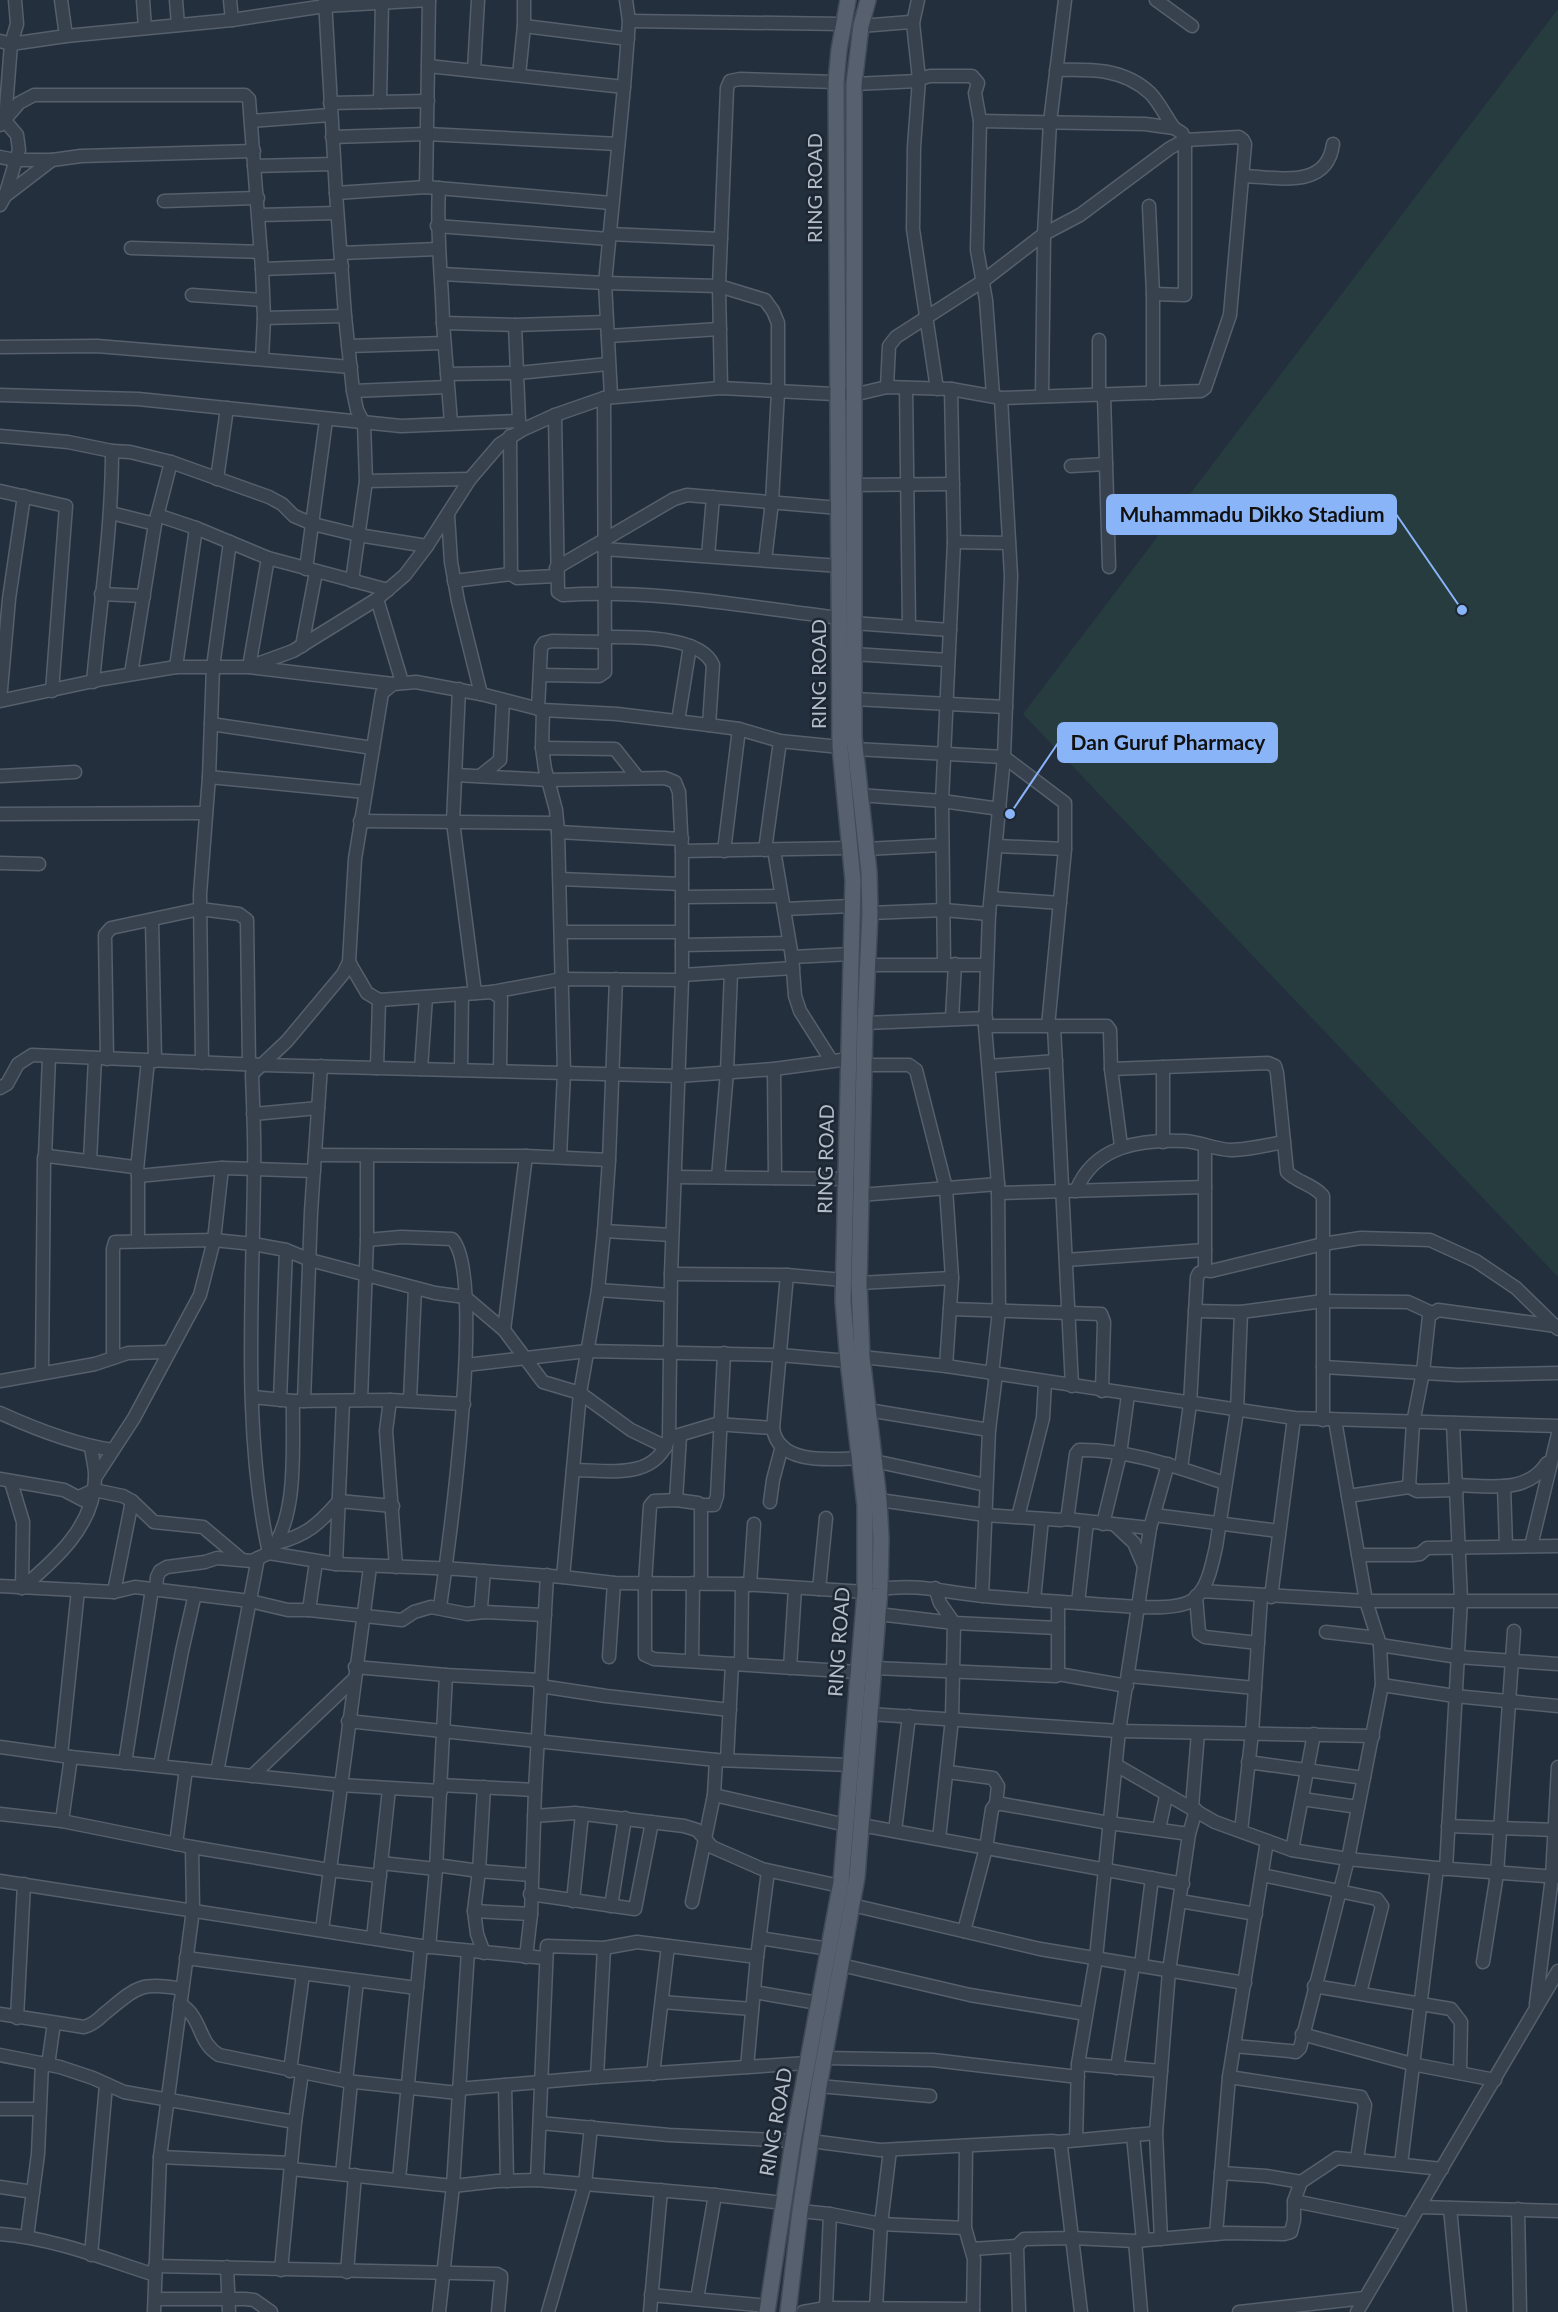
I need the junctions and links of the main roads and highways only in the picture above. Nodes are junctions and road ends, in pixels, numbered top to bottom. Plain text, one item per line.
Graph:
1 (848, 0) edge
2 (868, 0) edge
3 (846, 395) junction
4 (847, 621) junction
5 (847, 748) junction
6 (851, 1282) junction
7 (855, 1359) junction
8 (867, 1459) junction
9 (854, 1825) junction
10 (767, 2309) edge
11 (788, 2312) edge

1 - 3 main road, RING ROAD
2 - 3 main road, RING ROAD
3 - 4 main road, RING ROAD
3 - 4 main road, RING ROAD
4 - 5 main road, RING ROAD
4 - 5 main road, RING ROAD
5 - 6 main road, RING ROAD
5 - 6 main road, RING ROAD
6 - 7 main road, RING ROAD
7 - 8 main road, RING ROAD
7 - 8 main road, RING ROAD
8 - 9 main road, RING ROAD
8 - 9 main road, RING ROAD
9 - 10 main road, RING ROAD
9 - 11 main road, RING ROAD

